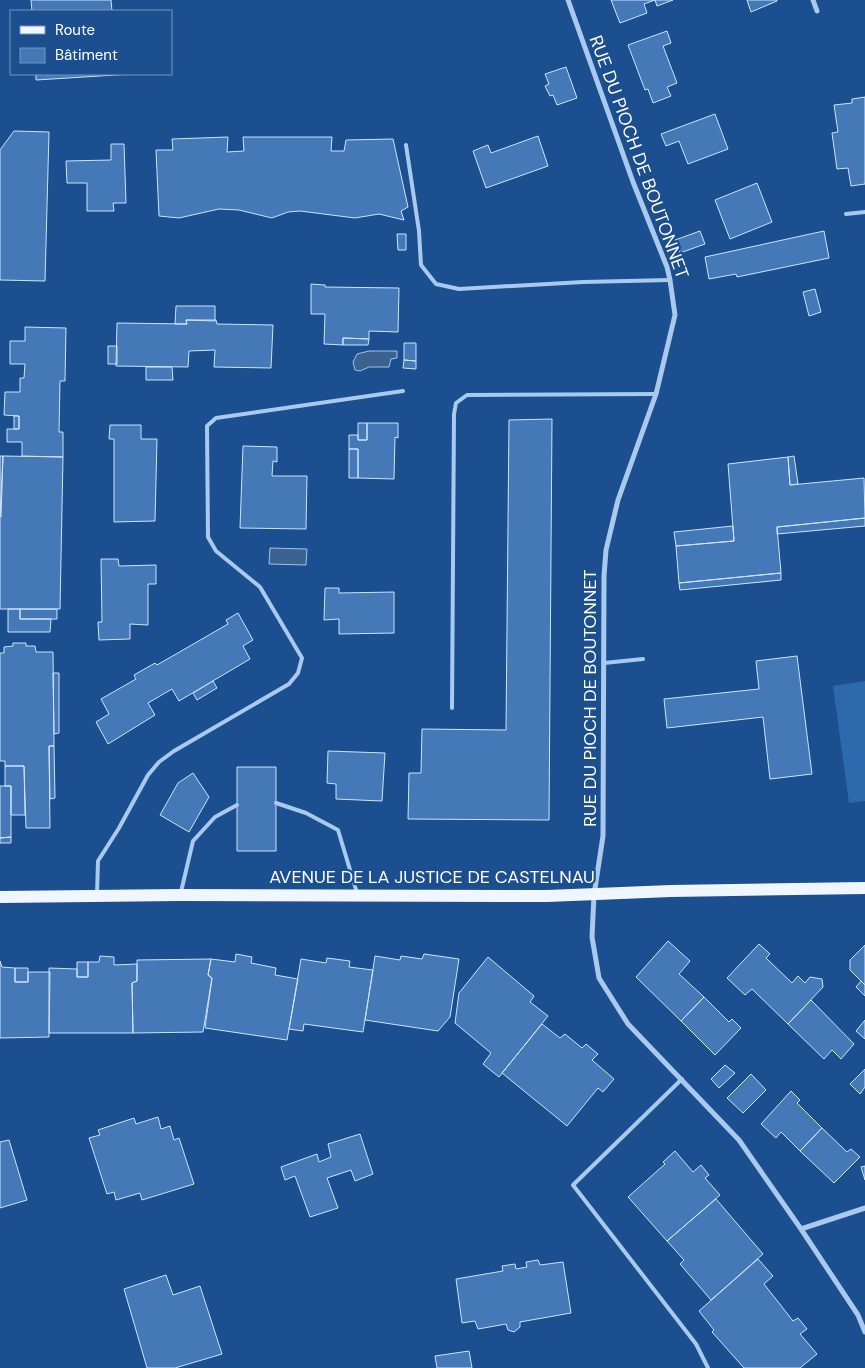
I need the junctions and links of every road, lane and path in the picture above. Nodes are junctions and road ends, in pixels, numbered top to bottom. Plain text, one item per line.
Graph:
1 (568, 0) edge
2 (813, 0) edge
3 (817, 11) dead end
4 (406, 145) dead end
5 (865, 212) edge
6 (846, 214) dead end
7 (670, 280) junction
8 (403, 391) dead end
9 (656, 394) junction
10 (643, 659) dead end
11 (604, 663) junction
12 (452, 708) dead end
13 (276, 803) dead end
14 (237, 805) dead end
15 (865, 888) edge
16 (594, 895) junction
17 (97, 896) junction
18 (180, 896) junction
19 (358, 896) junction
20 (0, 897) edge
21 (682, 1079) junction
22 (865, 1208) edge
23 (801, 1229) junction
24 (865, 1332) edge
25 (708, 1368) edge

1 - 7 street, RUE DU PIOCH DE BOUTONNET
2 - 3 street
4 - 7 lane
5 - 6 lane
7 - 9 street, RUE DU PIOCH DE BOUTONNET
8 - 17 lane
9 - 11 street, RUE DU PIOCH DE BOUTONNET
9 - 12 lane
10 - 11 lane
11 - 16 street, RUE DU PIOCH DE BOUTONNET
13 - 19 lane
14 - 18 lane
15 - 16 main road, AVENUE DE LA JUSTICE DE CASTELNAU
16 - 19 main road, AVENUE DE LA JUSTICE DE CASTELNAU
16 - 21 street, RUE DU PIOCH DE BOUTONNET
17 - 18 main road, AVENUE DE LA JUSTICE DE CASTELNAU
17 - 20 main road, AVENUE DE LA JUSTICE DE CASTELNAU
18 - 19 main road, AVENUE DE LA JUSTICE DE CASTELNAU
21 - 23 street, RUE DU PIOCH DE BOUTONNET
21 - 25 lane
22 - 23 street
23 - 24 street, RUE DU PIOCH DE BOUTONNET

